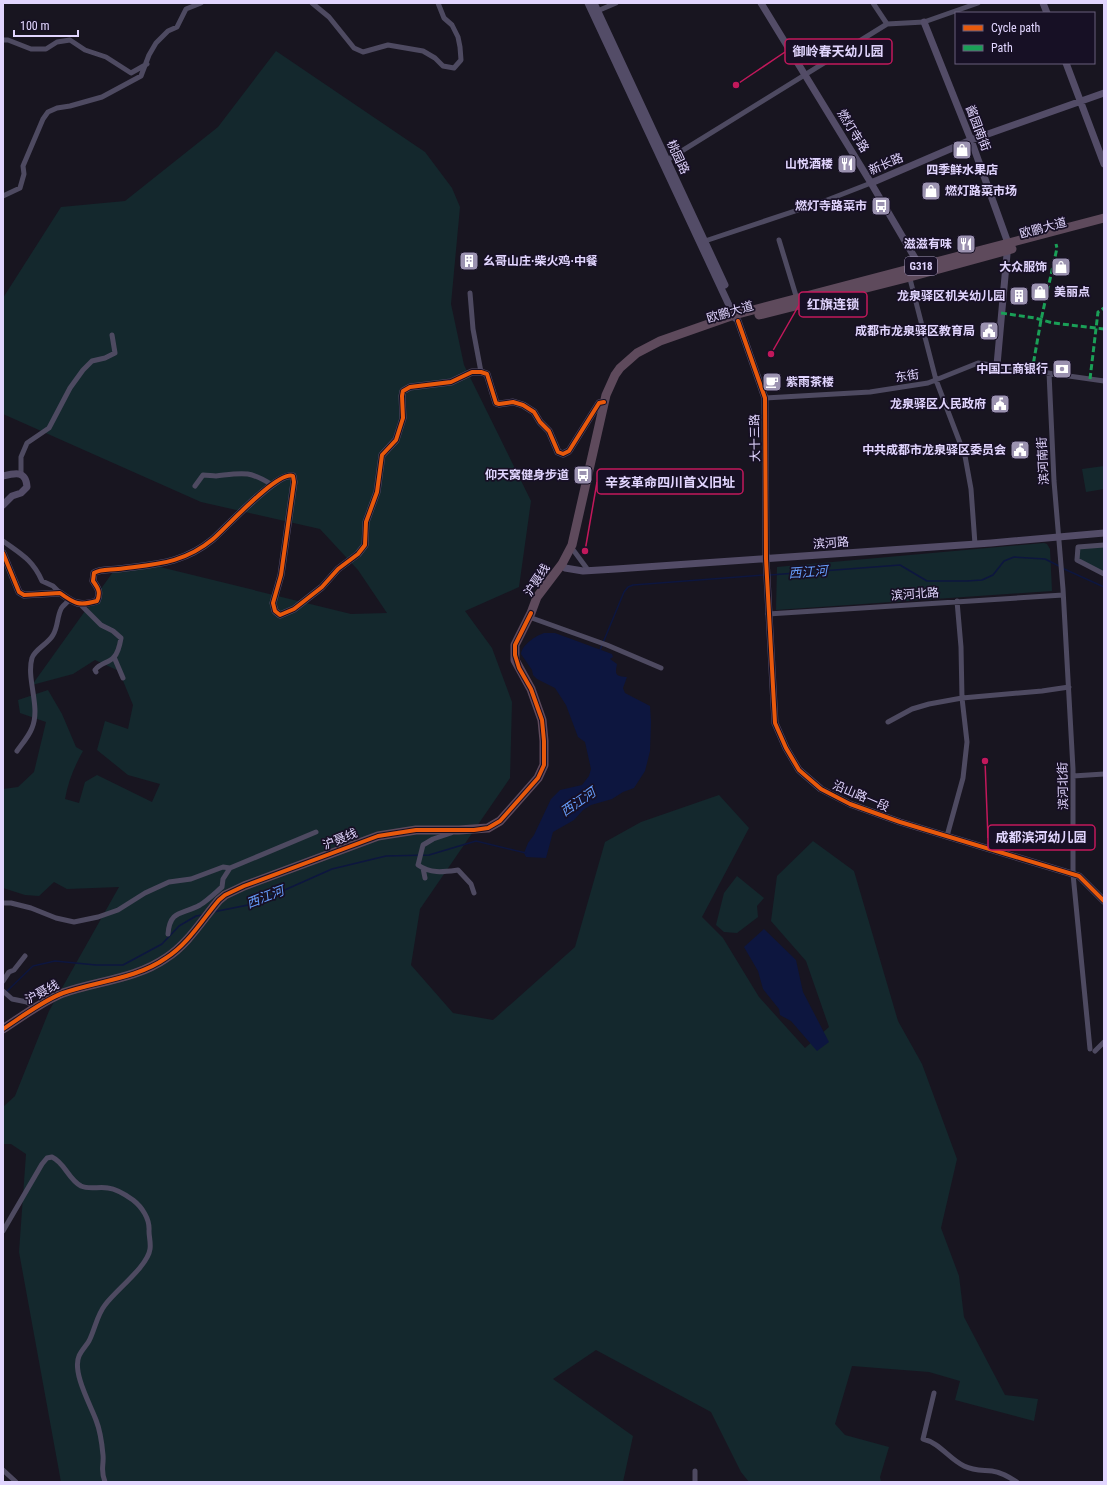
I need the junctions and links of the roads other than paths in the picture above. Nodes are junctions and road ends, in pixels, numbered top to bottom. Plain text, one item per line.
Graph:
1 (201, 3) edge
2 (312, 3) edge
3 (438, 3) edge
4 (588, 3) edge
5 (594, 3) edge
6 (616, 3) edge
7 (760, 3) edge
8 (873, 3) edge
9 (978, 3) edge
10 (595, 12) junction
11 (924, 22) junction
12 (887, 24) junction
13 (3, 40) edge
14 (147, 64) junction
15 (1066, 64) edge
16 (804, 74) junction
17 (1104, 93) edge
18 (1081, 102) junction
19 (971, 140) junction
20 (665, 161) junction
21 (1104, 164) edge
22 (871, 183) junction
23 (3, 196) edge
24 (1104, 218) edge
25 (1104, 223) edge
26 (779, 240) dead end
27 (702, 242) junction
28 (1007, 247) junction
29 (922, 270) junction
30 (909, 273) junction
31 (470, 293) dead end
32 (798, 299) junction
33 (738, 318) junction
34 (112, 335) dead end
35 (997, 365) junction
36 (481, 372) junction
37 (1049, 373) junction
38 (936, 380) junction
39 (1104, 381) edge
40 (764, 398) junction
41 (604, 402) junction
42 (21, 475) junction
43 (3, 476) edge
44 (272, 485) junction
45 (195, 486) dead end
46 (3, 505) edge
47 (1104, 533) edge
48 (1059, 536) junction
49 (3, 541) edge
50 (975, 544) junction
51 (1104, 545) edge
52 (574, 552) junction
53 (3, 554) edge
54 (766, 559) junction
55 (564, 566) junction
56 (588, 570) junction
57 (1104, 574) edge
58 (1063, 592) junction
59 (60, 593) junction
60 (768, 594) joint
61 (69, 600) junction
62 (957, 601) junction
63 (80, 604) junction
64 (768, 614) junction
65 (530, 615) junction
66 (114, 657) junction
67 (661, 668) dead end
68 (96, 672) dead end
69 (123, 678) dead end
70 (1069, 687) junction
71 (962, 698) junction
72 (888, 722) dead end
73 (17, 752) dead end
74 (1104, 774) edge
75 (1073, 776) junction
76 (459, 830) junction
77 (316, 832) dead end
78 (947, 836) junction
79 (230, 868) junction
80 (423, 868) junction
81 (1073, 874) junction
82 (426, 878) dead end
83 (474, 893) dead end
84 (1104, 901) edge
85 (3, 903) edge
86 (199, 906) junction
87 (212, 908) junction
88 (168, 934) dead end
89 (25, 956) dead end
90 (3, 981) edge
91 (4, 993) edge
92 (37, 1008) junction
93 (3, 1029) edge
94 (1104, 1042) edge
95 (1090, 1049) dead end
96 (1096, 1051) dead end
97 (3, 1231) edge
98 (934, 1393) dead end
99 (3, 1470) edge
100 (695, 1471) dead end
101 (16, 1482) edge
102 (105, 1482) edge
103 (695, 1482) edge
104 (1017, 1482) edge

1 - 14 street
2 - 3 street
4 - 10 street
5 - 10 street, 桃园路
6 - 10 street
7 - 16 street, 燃灯寺路
8 - 12 street
9 - 11 street
10 - 20 street, 桃园路
11 - 12 street
11 - 19 street, 酱园南街
12 - 16 street
13 - 14 street
14 - 23 street
15 - 18 street
16 - 20 street
16 - 22 street, 燃灯寺路
17 - 18 street, 新长路
18 - 19 street, 新长路
18 - 21 street
19 - 22 street, 新长路
19 - 28 street, 酱园南街
20 - 27 street, 桃园路
22 - 27 street, 新长路
22 - 29 street, 燃灯寺路
24 - 28 highway, 欧鹏大道 / G318
25 - 28 highway, 欧鹏大道 / G318
26 - 32 street
27 - 33 street, 桃园路
28 - 29 highway, 欧鹏大道 / G318
28 - 35 street
29 - 30 highway, 欧鹏大道 / G318
30 - 32 highway, 欧鹏大道 / G318
30 - 33 highway, 欧鹏大道 / G318
30 - 38 street
31 - 36 street
32 - 33 highway, 欧鹏大道 / G318
33 - 40 street, 大十三路
33 - 41 highway, 沪聂线 / G318
33 - 52 highway, 欧鹏大道 / G318
34 - 42 street
35 - 37 street, 东街
35 - 38 street, 东街
36 - 41 street
36 - 44 street
37 - 39 street, 东街
37 - 48 street, 滨河南街
38 - 40 street, 东街
38 - 50 street
40 - 54 street, 大十三路
41 - 55 highway, 沪聂线 / G318
42 - 43 street
42 - 46 street
44 - 45 street
44 - 63 street
47 - 48 street, 滨河路
48 - 50 street, 滨河路
48 - 58 street, 滨河南街
49 - 59 street
50 - 54 street, 滨河路
51 - 57 street
52 - 55 highway, 欧鹏大道 / G318
52 - 56 street
53 - 59 street
54 - 56 street, 滨河路
54 - 60 street, 大十三路
55 - 56 street, 滨河路
55 - 65 highway, 沪聂线 / G318
58 - 62 street, 滨河北路
58 - 70 street, 滨河北街
59 - 61 street
60 - 64 street, 沿山路一段
61 - 63 street
61 - 73 street
62 - 64 street, 滨河北路
62 - 71 street
63 - 66 street
64 - 78 street, 沿山路一段
65 - 67 street
65 - 76 highway, 沪聂线 / G318
66 - 68 street
66 - 69 street
70 - 71 street
70 - 75 street, 滨河北街
71 - 72 street
71 - 78 street
74 - 75 street
75 - 81 street, 滨河北街
76 - 80 street
76 - 87 highway, 沪聂线 / G318
77 - 79 street
78 - 81 street, 沿山路一段
79 - 85 street
79 - 86 street
80 - 82 street
80 - 83 street
81 - 84 street, 沿山路一段
81 - 95 street, 滨河北街
86 - 87 street
86 - 88 street
87 - 92 highway, 沪聂线 / G318
89 - 90 street
91 - 92 street
92 - 93 highway, 沪聂线 / G318
94 - 96 street
97 - 102 street
98 - 104 street
99 - 101 street
100 - 103 street

